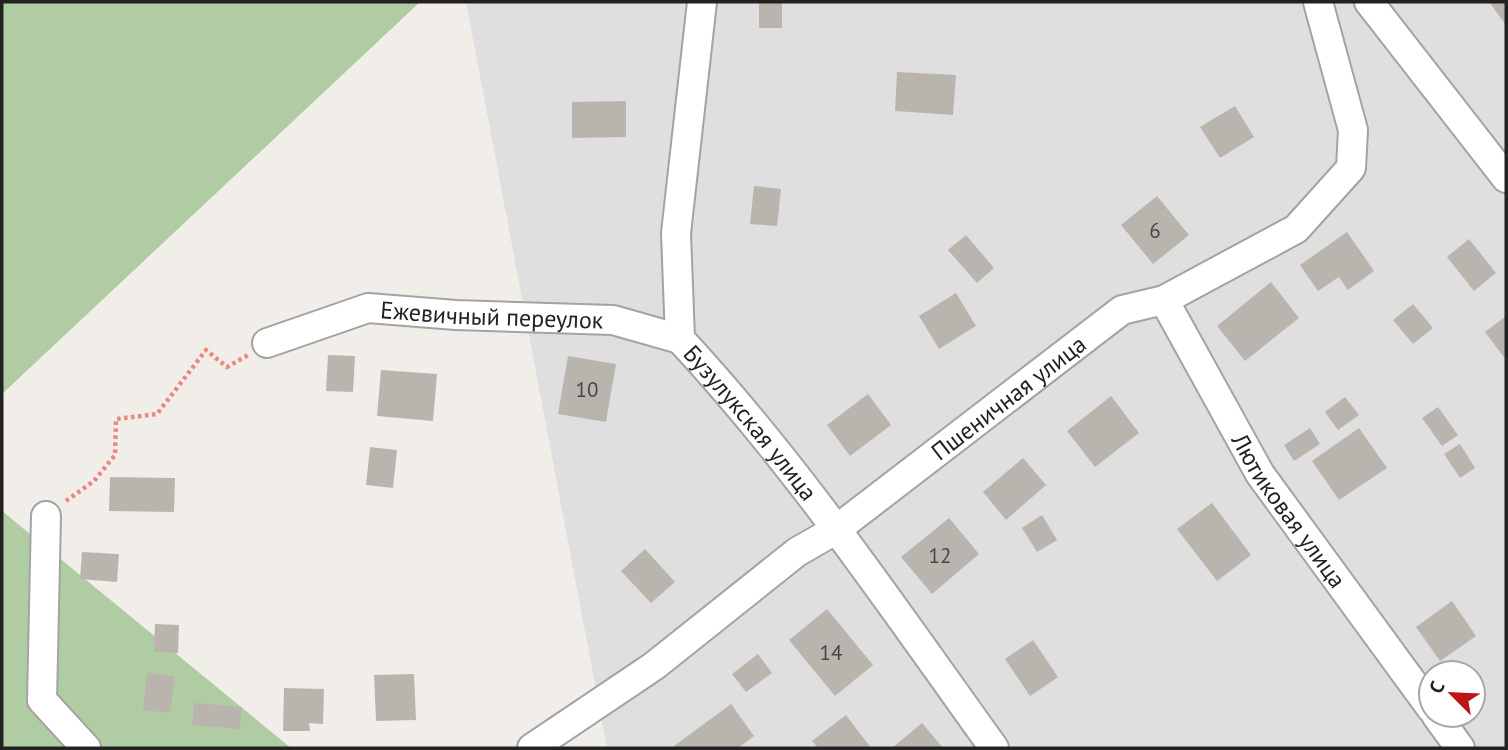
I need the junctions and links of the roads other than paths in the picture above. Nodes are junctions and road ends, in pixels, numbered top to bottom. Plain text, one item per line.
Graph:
1 (702, 2) edge
2 (1318, 2) edge
3 (1369, 2) edge
4 (1506, 178) edge
5 (1164, 300) junction
6 (680, 339) junction
7 (267, 343) road end
8 (46, 516) road end
9 (836, 529) junction
10 (1417, 689) edge
11 (1446, 729) edge
12 (86, 748) edge
13 (532, 748) edge
14 (994, 748) edge
15 (1460, 748) edge

1 - 6 street, Бузулукская улица
2 - 5 street, Пшеничная улица
3 - 4 street
5 - 9 street, Пшеничная улица
5 - 10 street, Лютиковая улица
6 - 7 street, Ежевичный переулок
6 - 9 street, Бузулукская улица
8 - 12 street
9 - 13 street, Пшеничная улица
9 - 14 street, Бузулукская улица
11 - 15 street

